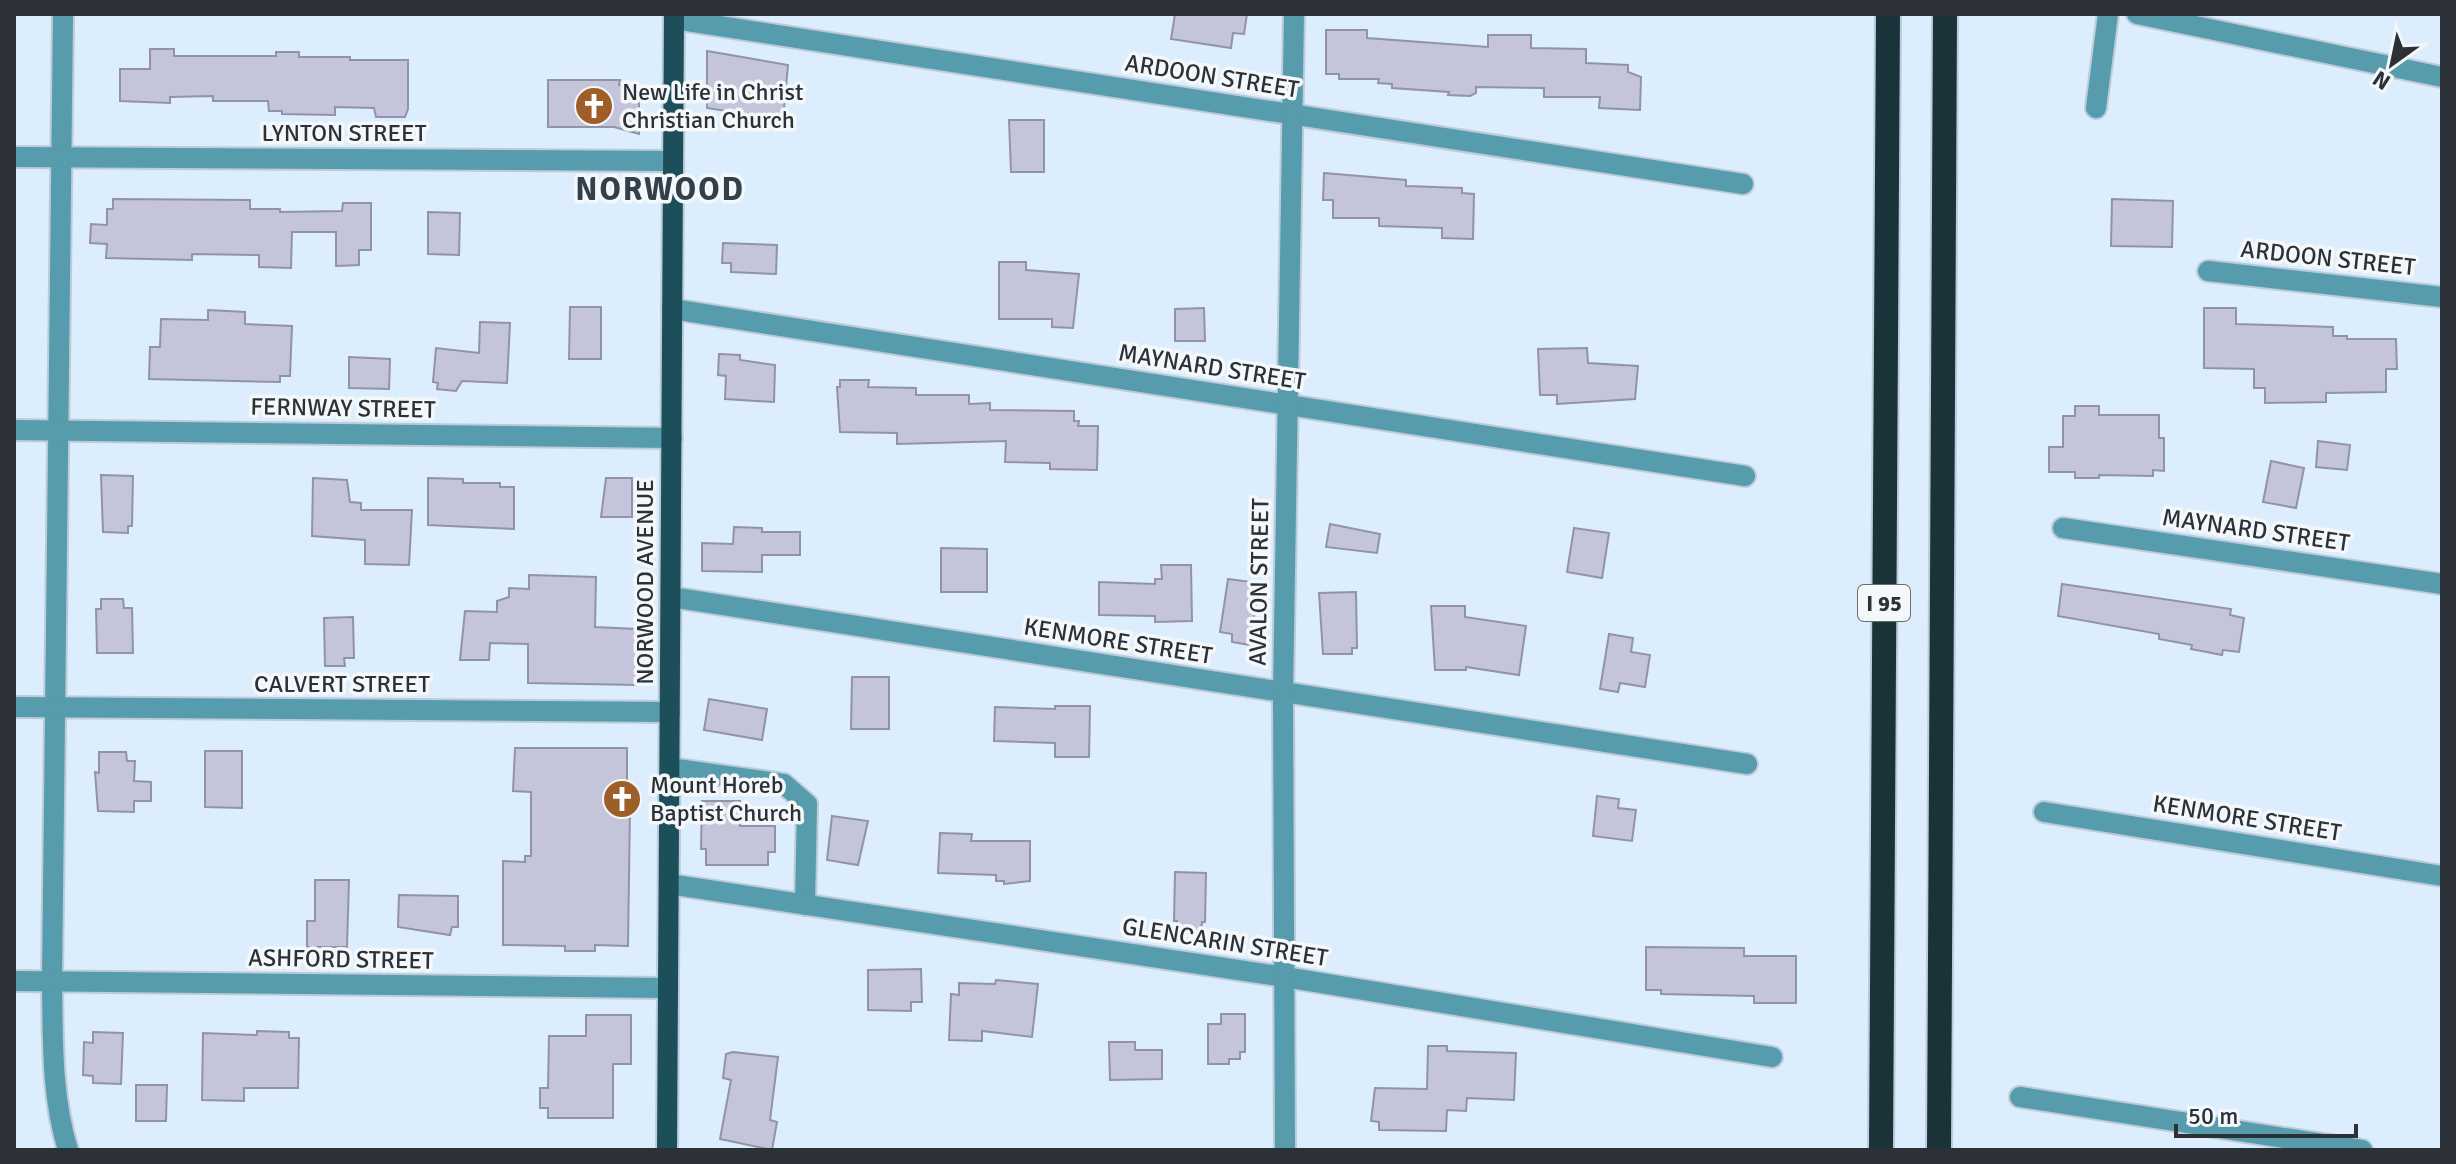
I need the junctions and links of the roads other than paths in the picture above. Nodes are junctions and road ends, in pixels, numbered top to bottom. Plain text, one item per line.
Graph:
1 (63, 14) edge
2 (1294, 14) edge
3 (1888, 14) edge
4 (1945, 14) edge
5 (2108, 14) edge
6 (2137, 14) edge
7 (674, 17) edge
8 (2442, 77) edge
9 (2096, 108) dead end
10 (1294, 115) junction
11 (14, 157) edge
12 (61, 157) junction
13 (673, 161) junction
14 (1743, 184) dead end
15 (2208, 271) dead end
16 (2442, 297) edge
17 (672, 309) junction
18 (1287, 405) junction
19 (14, 430) edge
20 (60, 430) junction
21 (672, 438) junction
22 (1745, 476) dead end
23 (2063, 528) dead end
24 (2442, 584) edge
25 (671, 597) junction
26 (1283, 694) junction
27 (14, 707) edge
28 (57, 708) junction
29 (670, 712) junction
30 (1747, 764) dead end
31 (670, 768) junction
32 (2044, 812) dead end
33 (2442, 876) edge
34 (669, 884) junction
35 (805, 905) junction
36 (1285, 977) junction
37 (14, 981) edge
38 (52, 981) junction
39 (667, 988) junction
40 (1772, 1057) dead end
41 (2020, 1097) dead end
42 (68, 1150) edge
43 (667, 1150) edge
44 (1285, 1150) edge
45 (1881, 1150) edge
46 (1939, 1150) edge
47 (2362, 1150) edge

1 - 12 street
2 - 10 street, AVALON STREET
3 - 45 highway, I 95
4 - 46 highway, I 95
5 - 9 street
6 - 8 street
7 - 10 street, ARDOON STREET
7 - 13 main road, NORWOOD AVENUE
10 - 14 street, ARDOON STREET
10 - 18 street, AVALON STREET
11 - 12 street, LYNTON STREET
12 - 13 street, LYNTON STREET
12 - 20 street
13 - 17 main road, NORWOOD AVENUE
15 - 16 street, ARDOON STREET
17 - 18 street, MAYNARD STREET
17 - 21 main road, NORWOOD AVENUE
18 - 22 street, MAYNARD STREET
18 - 26 street, AVALON STREET
19 - 20 street, FERNWAY STREET
20 - 21 street, FERNWAY STREET
20 - 28 street
21 - 25 main road, NORWOOD AVENUE
23 - 24 street, MAYNARD STREET
25 - 26 street, KENMORE STREET
25 - 29 main road, NORWOOD AVENUE
26 - 30 street, KENMORE STREET
26 - 36 street, AVALON STREET
27 - 28 street, CALVERT STREET
28 - 29 street, CALVERT STREET
28 - 38 street
29 - 31 main road, NORWOOD AVENUE
31 - 34 main road, NORWOOD AVENUE
31 - 35 street
32 - 33 street, KENMORE STREET
34 - 35 street, GLENCARIN STREET
34 - 39 main road, NORWOOD AVENUE
35 - 36 street, GLENCARIN STREET
36 - 40 street, GLENCARIN STREET
36 - 44 street, AVALON STREET
37 - 38 street, ASHFORD STREET
38 - 39 street, ASHFORD STREET
38 - 42 street
39 - 43 main road, NORWOOD AVENUE
41 - 47 street

